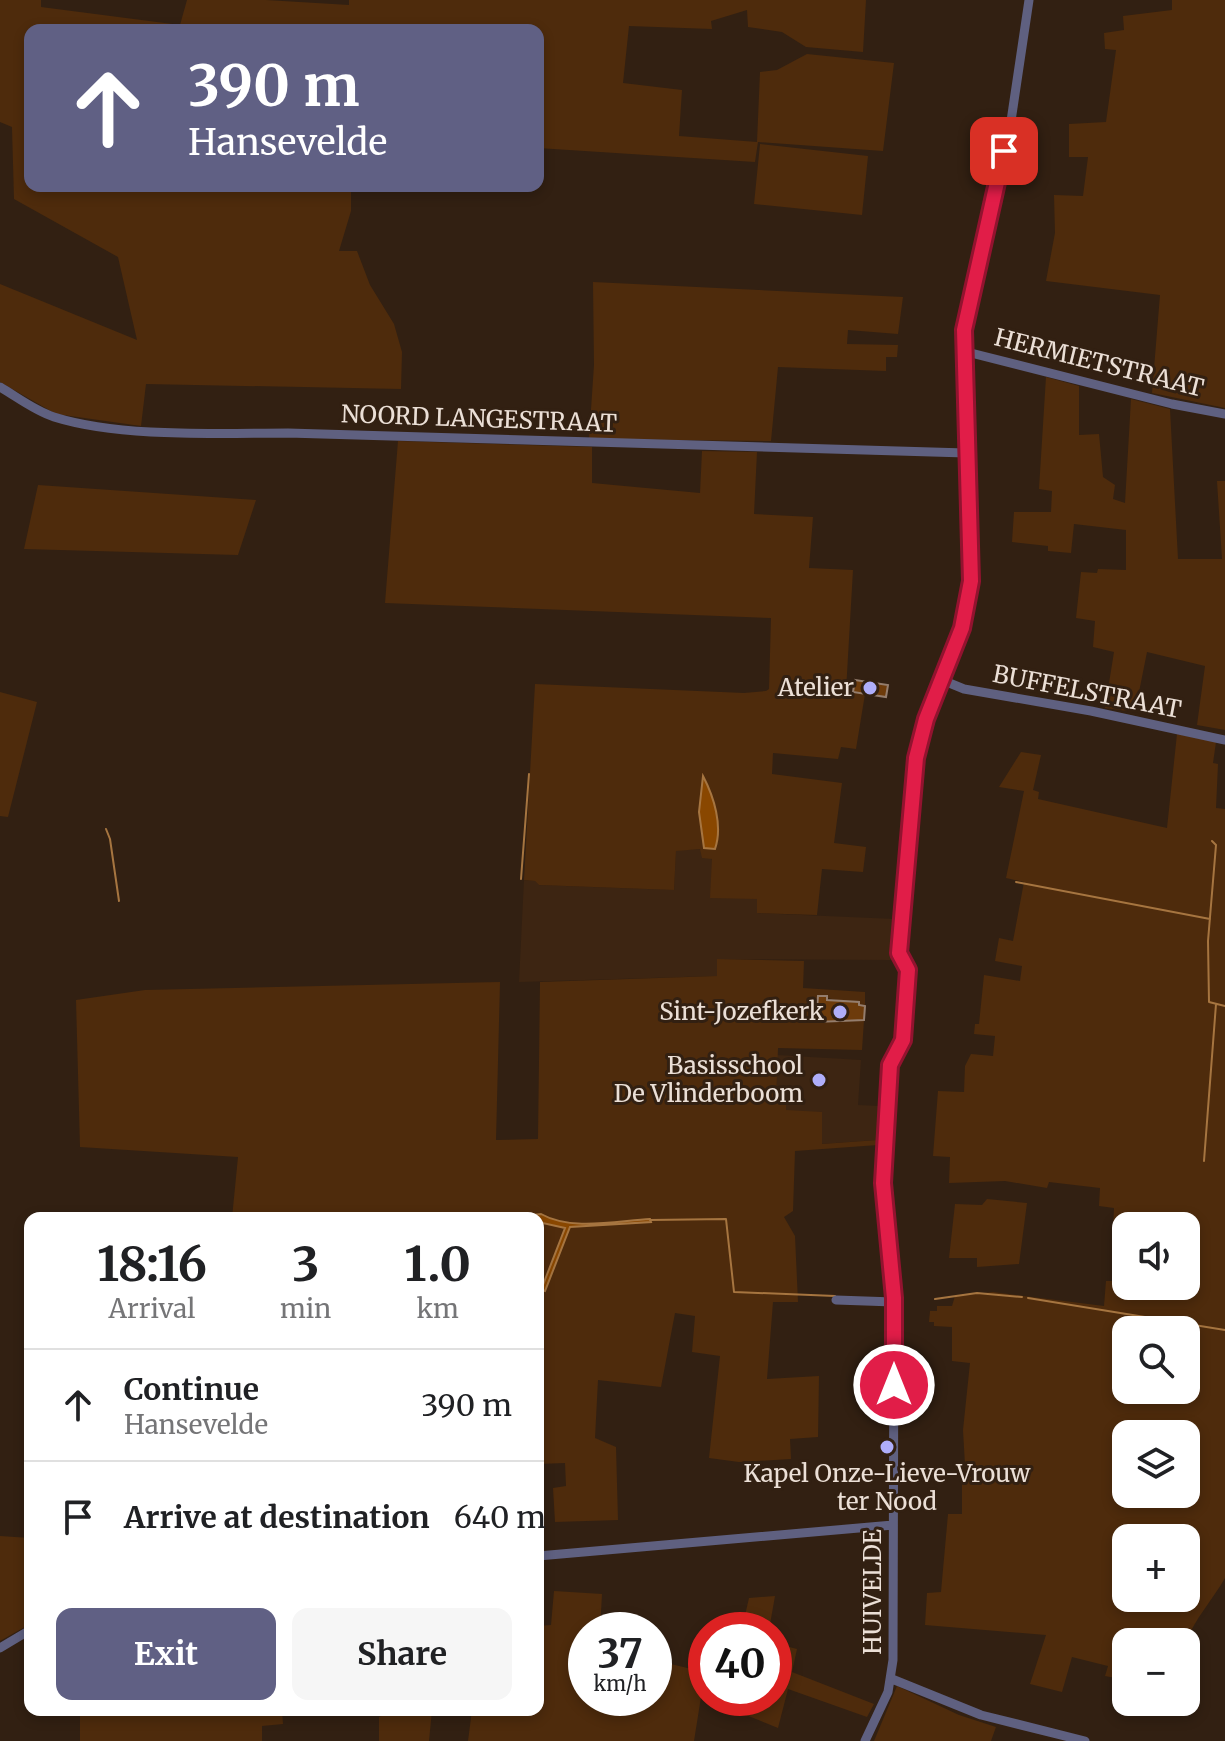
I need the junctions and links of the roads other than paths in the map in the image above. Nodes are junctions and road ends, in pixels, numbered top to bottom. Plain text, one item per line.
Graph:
1 (1029, 0) edge
2 (963, 351) junction
3 (0, 387) edge
4 (1225, 414) edge
5 (966, 453) junction
6 (942, 680) junction
7 (1225, 740) edge
8 (836, 1300) dead end
9 (894, 1302) junction
10 (893, 1525) junction
11 (544, 1555) edge
12 (24, 1634) edge
13 (0, 1648) edge
14 (892, 1679) junction
15 (865, 1741) edge
16 (1085, 1741) edge

1 - 2 street, HUIVELDE
2 - 4 street, HERMIETSTRAAT
2 - 5 street, HUIVELDE
3 - 5 street, NOORD LANGESTRAAT
5 - 6 street, HUIVELDE
6 - 7 street, BUFFELSTRAAT
6 - 9 street, HUIVELDE
8 - 9 street
9 - 10 street, HUIVELDE
10 - 11 street
10 - 14 street, HUIVELDE
12 - 13 street
14 - 15 street, HUIVELDE
14 - 16 street

